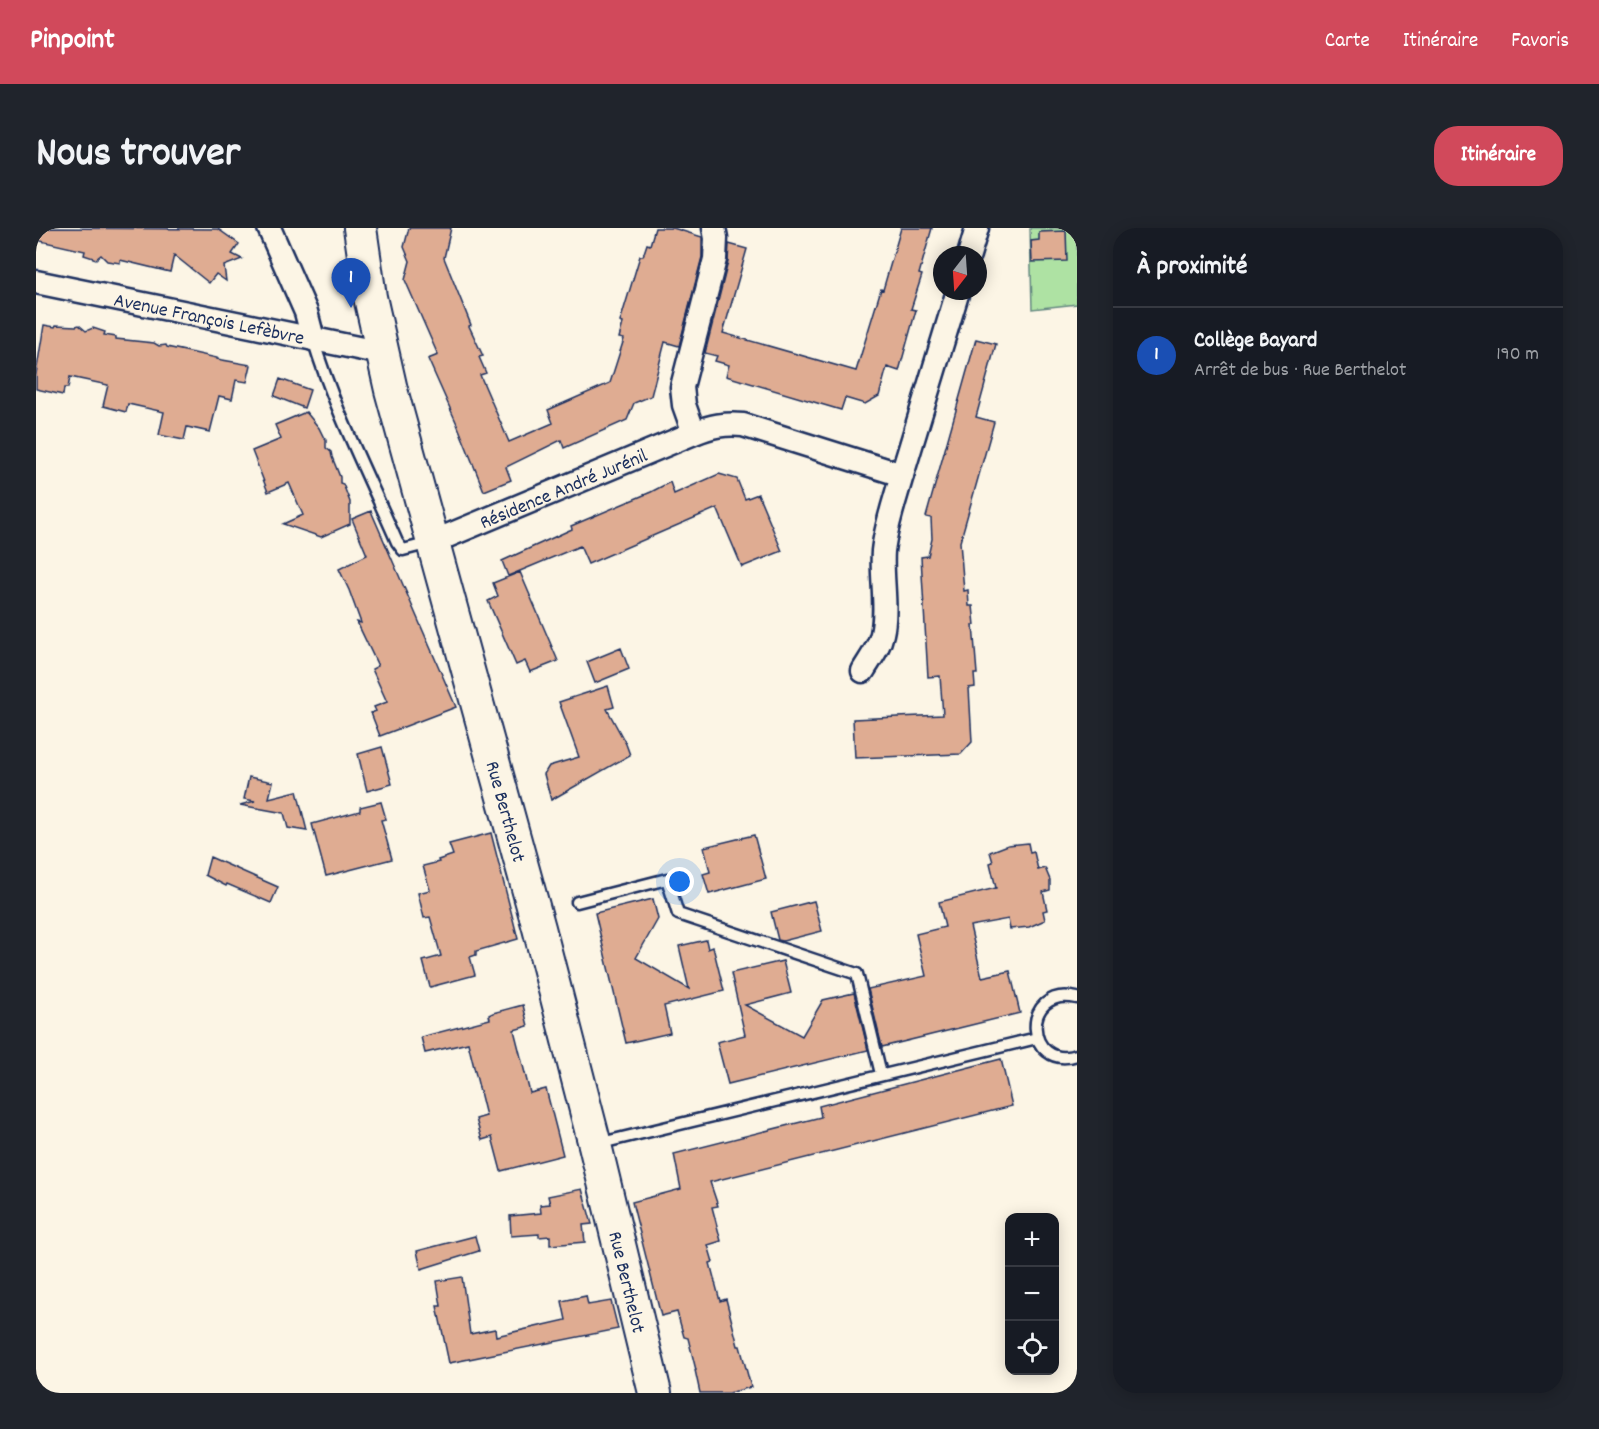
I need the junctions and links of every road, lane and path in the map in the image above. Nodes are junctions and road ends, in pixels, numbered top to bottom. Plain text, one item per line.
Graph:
1 (269, 228) edge
2 (360, 228) edge
3 (714, 228) edge
4 (977, 228) edge
5 (972, 246) edge
6 (36, 282) edge
7 (955, 300) edge
8 (313, 339) junction
9 (382, 353) junction
10 (694, 433) junction
11 (902, 475) junction
12 (433, 542) junction
13 (863, 671) dead end
14 (577, 902) dead end
15 (1077, 998) edge
16 (1037, 1038) junction
17 (1077, 1055) edge
18 (881, 1074) junction
19 (595, 1145) junction
20 (655, 1393) edge

1 - 8 street
2 - 9 street, Rue Berthelot
3 - 10 street
4 - 5 street
6 - 8 street, Avenue François Lefèbvre
7 - 11 street
8 - 9 street, Avenue François Lefèbvre
8 - 12 lane
9 - 12 street, Rue Berthelot
10 - 11 street, Résidence André Jurénil
10 - 12 street, Résidence André Jurénil
11 - 13 street
12 - 19 street, Rue Berthelot
14 - 18 lane
15 - 16 lane
16 - 17 lane
16 - 18 lane
18 - 19 lane
19 - 20 street, Rue Berthelot

